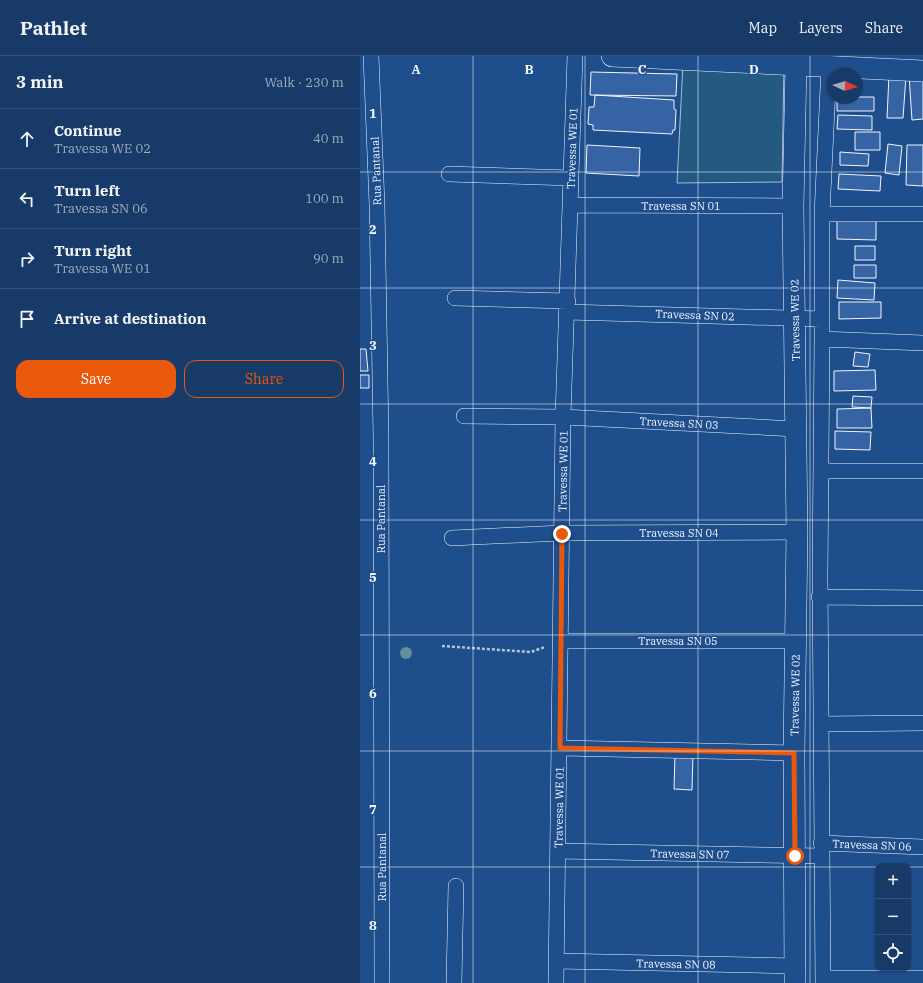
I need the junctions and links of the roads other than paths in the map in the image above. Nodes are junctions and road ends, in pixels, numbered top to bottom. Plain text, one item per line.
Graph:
1 (371, 56) edge
2 (575, 56) edge
3 (612, 56) edge
4 (682, 58) edge
5 (788, 61) edge
6 (829, 66) junction
7 (923, 71) edge
8 (449, 174) dead end
9 (571, 178) junction
10 (570, 205) junction
11 (793, 206) junction
12 (822, 214) junction
13 (923, 214) edge
14 (455, 298) dead end
15 (567, 306) junction
16 (795, 318) junction
17 (822, 319) junction
18 (822, 339) junction
19 (923, 343) edge
20 (464, 416) dead end
21 (563, 417) junction
22 (796, 429) junction
23 (821, 471) junction
24 (923, 471) edge
25 (797, 532) junction
26 (562, 534) junction
27 (452, 538) dead end
28 (796, 575) junction
29 (820, 576) junction
30 (819, 597) junction
31 (923, 598) edge
32 (561, 641) junction
33 (795, 641) junction
34 (923, 723) edge
35 (821, 724) junction
36 (560, 748) junction
37 (794, 753) junction
38 (923, 847) edge
39 (821, 849) junction
40 (558, 851) junction
41 (795, 856) junction
42 (456, 886) dead end
43 (556, 961) junction
44 (795, 975) edge
45 (923, 978) edge
46 (823, 980) edge
47 (382, 983) edge
48 (454, 983) edge
49 (556, 983) edge

1 - 47 street, Rua Pantanal
2 - 9 street, Travessa WE 01
3 - 4 street
4 - 5 street
5 - 6 street
5 - 11 street, Travessa WE 02
6 - 7 street
6 - 12 street
8 - 9 street
9 - 10 street, Travessa WE 01
10 - 11 street, Travessa SN 01
10 - 15 street, Travessa WE 01
11 - 16 street, Travessa WE 02
12 - 13 street
12 - 17 street
14 - 15 street, Travessa SN 02
15 - 16 street, Travessa SN 02
15 - 21 street, Travessa WE 01
16 - 17 street, Travessa SN 02
16 - 22 street, Travessa WE 02
17 - 18 street
18 - 19 street
18 - 23 street
20 - 21 street, Travessa SN 03
21 - 22 street, Travessa SN 03
21 - 26 street, Travessa WE 01
22 - 25 street, Travessa WE 02
23 - 24 street
23 - 29 street
25 - 26 street, Travessa SN 04
25 - 28 street, Travessa WE 02
26 - 27 street, Travessa SN 04
26 - 32 street, Travessa WE 01
28 - 29 street
28 - 33 street, Travessa WE 02
29 - 30 street
30 - 31 street
30 - 35 street
32 - 33 street, Travessa SN 05
32 - 36 street, Travessa WE 01
33 - 37 street, Travessa WE 02
34 - 35 street
35 - 39 street
36 - 37 street
36 - 40 street, Travessa WE 01
37 - 41 street, Travessa WE 02
38 - 39 street, Travessa SN 06
39 - 41 street, Travessa SN 07
39 - 46 street
40 - 41 street, Travessa SN 07
40 - 43 street, Travessa WE 01
41 - 44 street, Travessa WE 02
42 - 48 street
43 - 44 street, Travessa SN 08
43 - 49 street, Travessa WE 01
45 - 46 street

